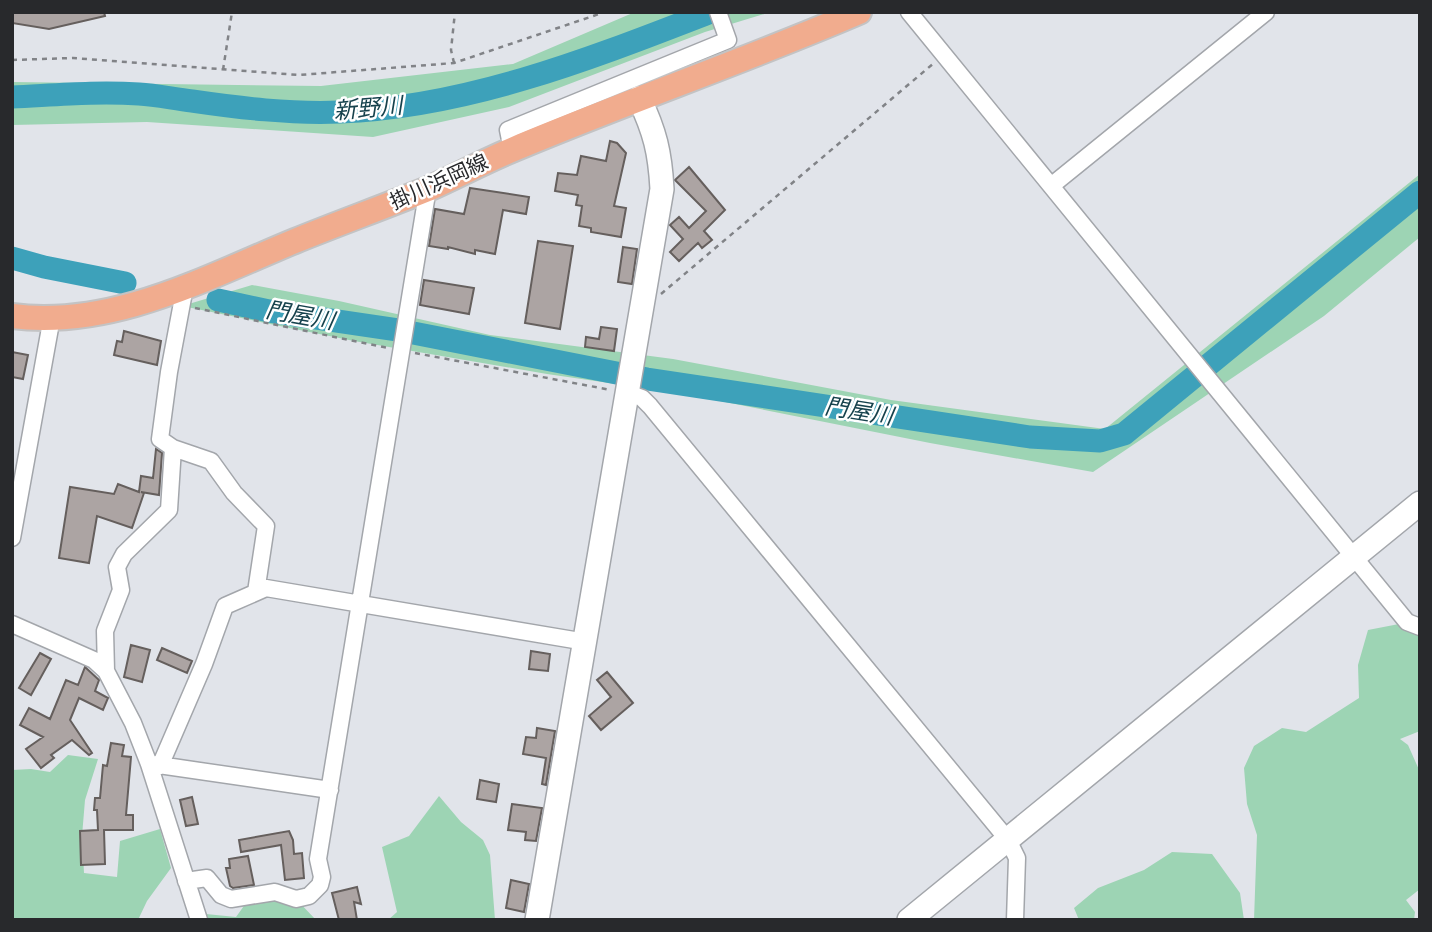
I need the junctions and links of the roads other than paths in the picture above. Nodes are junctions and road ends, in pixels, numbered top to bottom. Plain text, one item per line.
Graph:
1 (718, 12) edge
2 (859, 12) edge
3 (909, 12) edge
4 (1266, 12) edge
5 (639, 98) junction
6 (512, 149) junction
7 (1051, 186) junction
8 (428, 188) junction
9 (186, 287) junction
10 (12, 316) edge
11 (52, 317) junction
12 (628, 393) junction
13 (173, 448) junction
14 (1420, 503) edge
15 (12, 538) edge
16 (1354, 556) junction
17 (256, 592) junction
18 (361, 603) junction
19 (12, 624) edge
20 (1420, 627) edge
21 (586, 642) junction
22 (106, 671) junction
23 (155, 765) junction
24 (330, 790) junction
25 (1009, 840) junction
26 (186, 881) junction
27 (199, 920) edge
28 (537, 920) edge
29 (909, 920) edge
30 (1014, 920) edge

1 - 6 street
2 - 5 main road, 掛川浜岡線
3 - 7 street
4 - 7 street
5 - 6 main road, 掛川浜岡線
5 - 12 street
6 - 8 main road, 掛川浜岡線
7 - 16 street
8 - 9 main road, 掛川浜岡線
8 - 18 street
9 - 11 main road, 掛川浜岡線
9 - 13 street
10 - 11 main road, 掛川浜岡線
11 - 15 street
12 - 21 street
12 - 25 street
13 - 17 street
13 - 22 street
14 - 16 street
16 - 20 street
16 - 25 street
17 - 18 street
17 - 23 street
18 - 21 street
18 - 24 street
19 - 22 street
21 - 28 street
22 - 23 street
23 - 24 street
23 - 26 street
24 - 26 street
25 - 29 street
25 - 30 street
26 - 27 street

